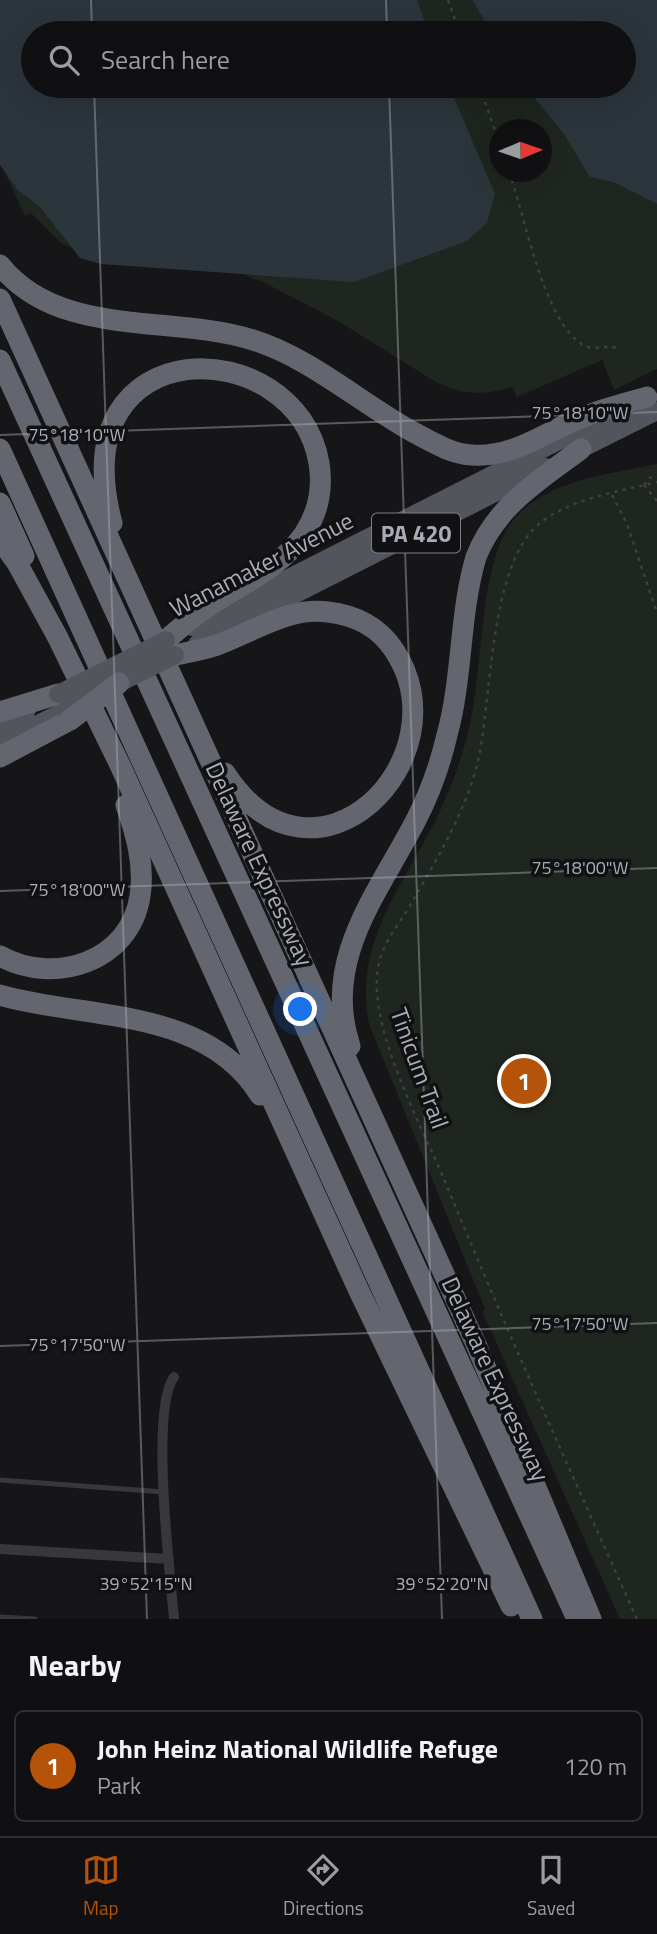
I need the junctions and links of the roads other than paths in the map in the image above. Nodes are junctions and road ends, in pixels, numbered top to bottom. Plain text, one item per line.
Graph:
1 (0, 265) edge
2 (0, 299) edge
3 (0, 360) edge
4 (654, 400) edge
5 (0, 449) edge
6 (581, 449) junction
7 (0, 503) edge
8 (0, 539) edge
9 (133, 592) junction
10 (57, 636) junction
11 (170, 648) junction
12 (119, 683) joint
13 (182, 699) junction
14 (64, 708) junction
15 (0, 712) edge
16 (0, 724) edge
17 (101, 730) junction
18 (0, 743) edge
19 (0, 757) edge
20 (0, 956) edge
21 (0, 995) edge
22 (381, 1137) junction
23 (299, 1158) junction
24 (174, 1377) dead end
25 (0, 1480) edge
26 (164, 1492) junction
27 (0, 1549) edge
28 (169, 1559) junction
29 (0, 1617) edge
30 (35, 1619) edge
31 (174, 1619) edge
32 (517, 1619) edge
33 (532, 1619) edge
34 (577, 1619) edge
35 (591, 1619) edge

1 - 4 highway
2 - 9 highway
3 - 34 highway, Delaware Expressway
4 - 6 main road, Wanamaker Avenue / PA 420
4 - 11 main road, Wanamaker Avenue / PA 420
5 - 33 highway
6 - 11 main road, Wanamaker Avenue / PA 420
6 - 22 highway
7 - 10 highway
8 - 10 highway
9 - 11 highway
9 - 13 highway
10 - 17 highway
11 - 12 main road, Wanamaker Avenue / PA 420, bridge
11 - 13 highway
11 - 14 main road, Wanamaker Avenue / PA 420, bridge
12 - 14 highway, bridge
13 - 22 highway
14 - 15 highway
14 - 16 main road, Wanamaker Avenue / PA 420
14 - 18 main road, Wanamaker Avenue / PA 420
14 - 19 highway
17 - 20 highway
17 - 23 highway
21 - 23 highway
22 - 35 highway
23 - 32 highway
24 - 26 street
25 - 26 lane
26 - 28 street
27 - 28 street
28 - 31 street
29 - 30 lane

